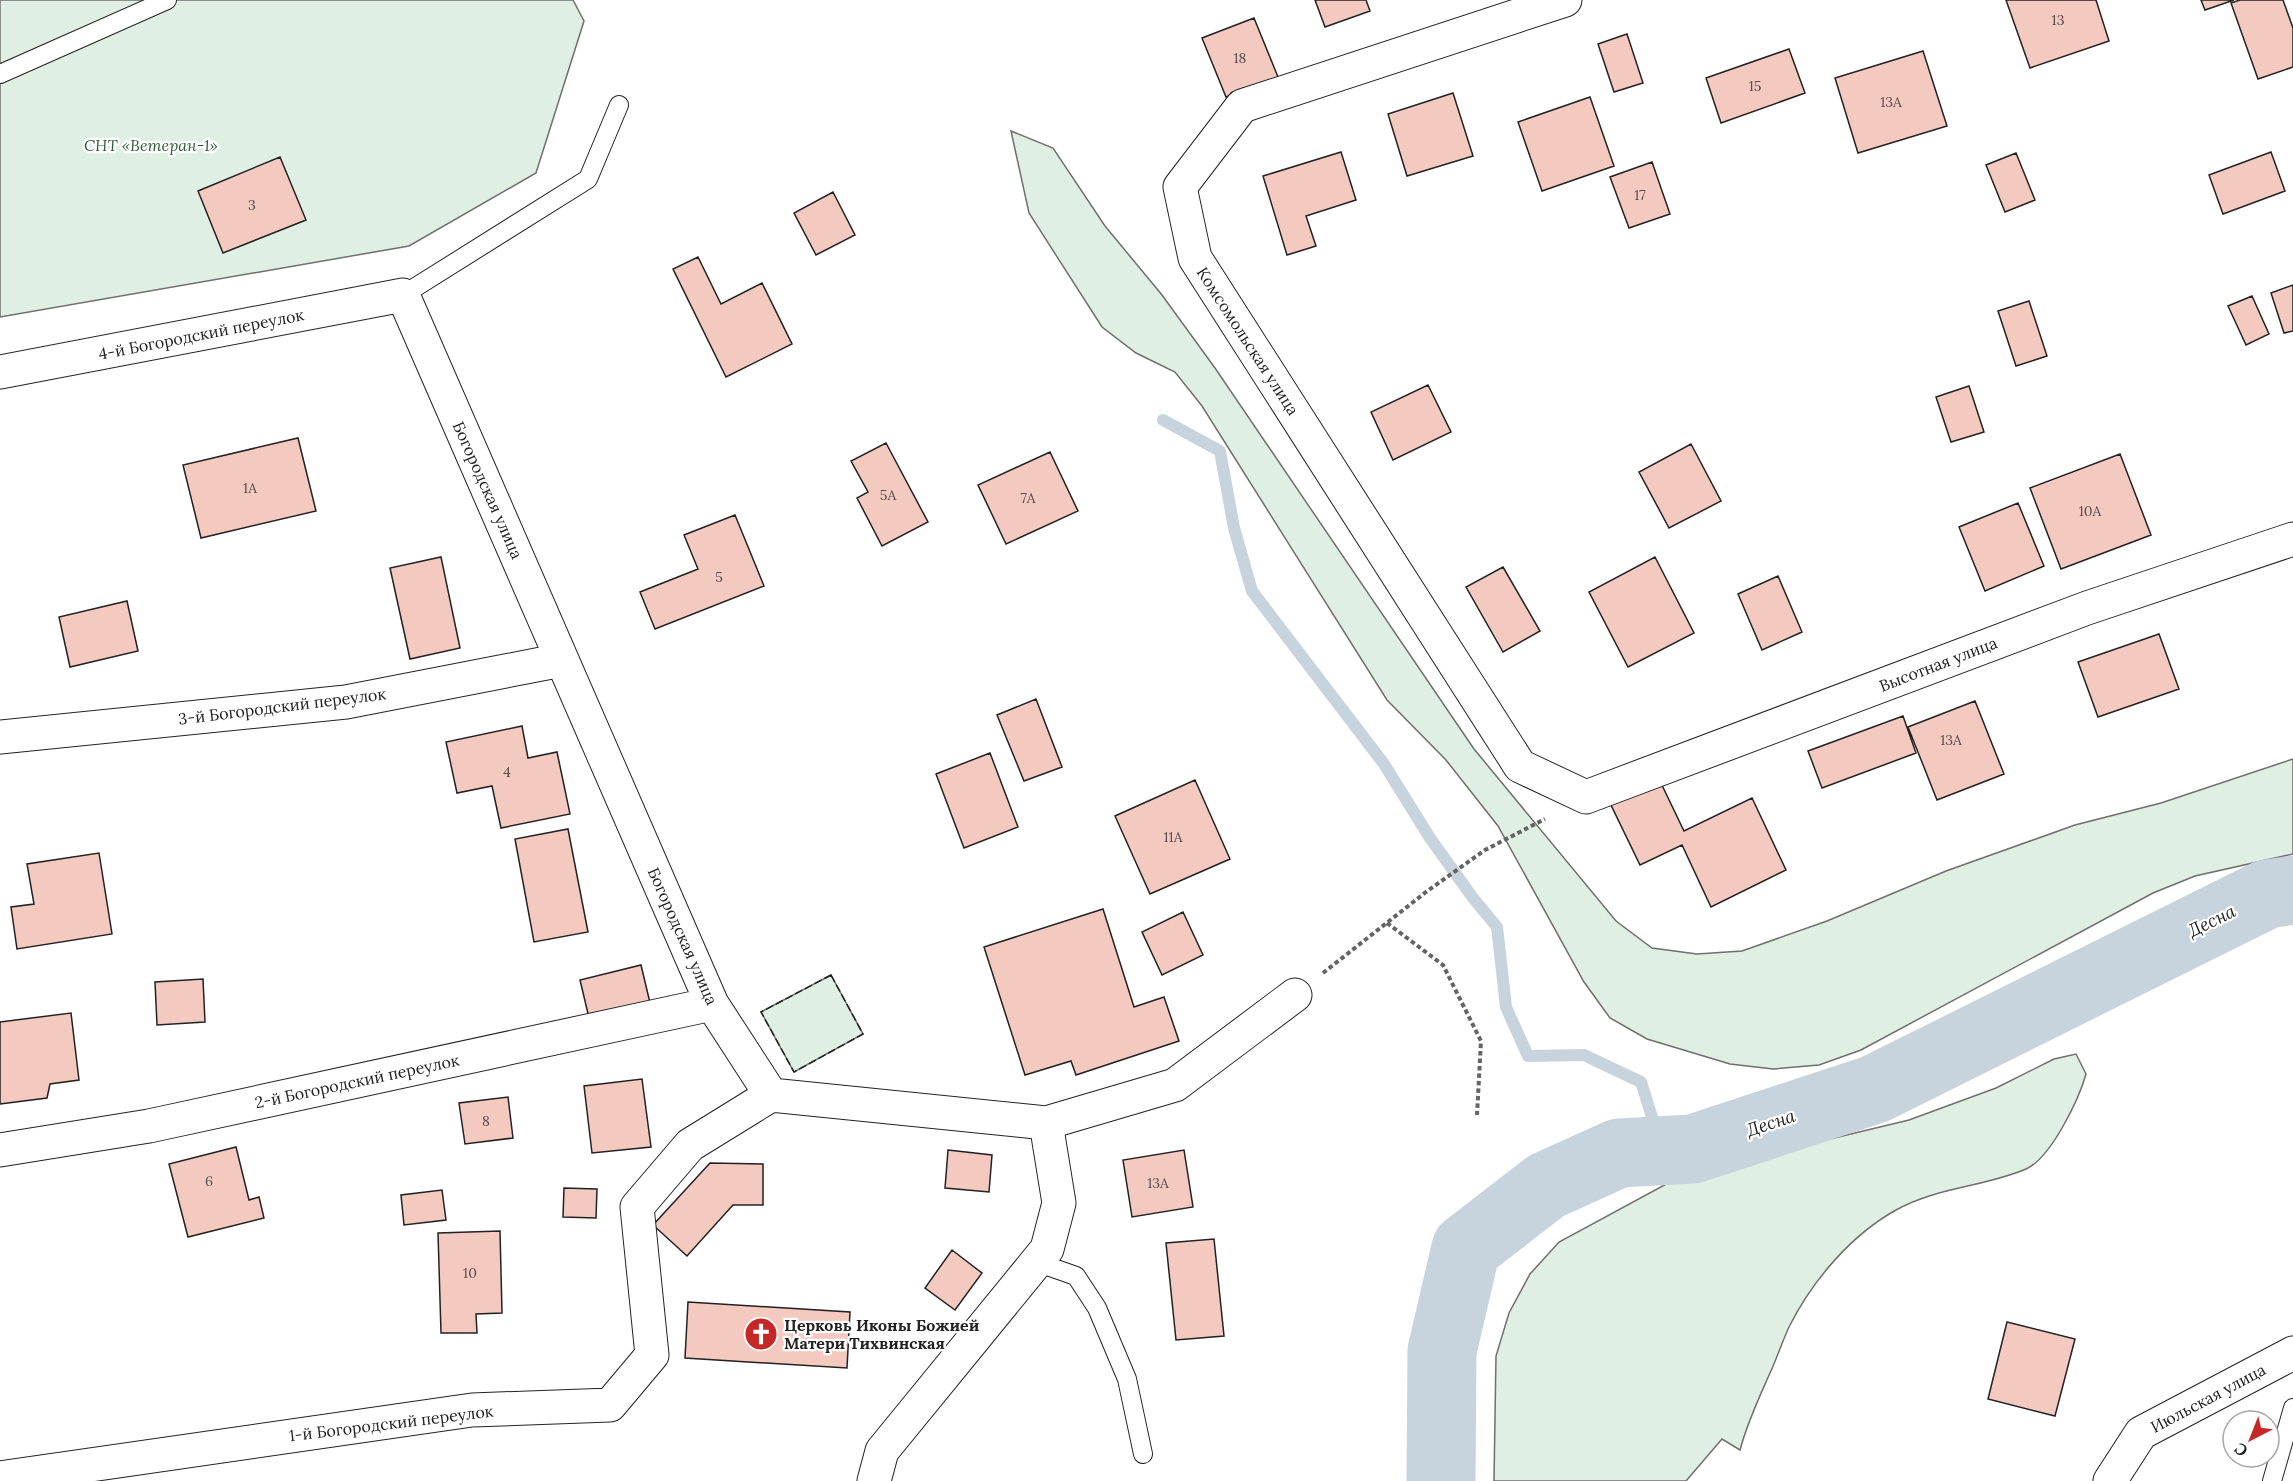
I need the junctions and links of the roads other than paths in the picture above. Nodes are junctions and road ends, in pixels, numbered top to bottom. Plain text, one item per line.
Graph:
1 (167, 0) edge
2 (1565, 0) edge
3 (0, 74) edge
4 (619, 105) dead end
5 (403, 295) junction
6 (0, 372) edge
7 (2293, 539) edge
8 (562, 660) junction
9 (0, 737) edge
10 (1586, 797) joint
11 (1296, 995) road end
12 (712, 1004) junction
13 (771, 1095) junction
14 (1046, 1123) junction
15 (0, 1150) edge
16 (1036, 1262) junction
17 (2293, 1353) edge
18 (2293, 1408) edge
19 (1143, 1454) dead end
20 (0, 1478) edge
21 (874, 1481) edge
22 (2110, 1481) edge
23 (2272, 1481) edge

1 - 3 lane
2 - 10 street, Комсомольская улица
4 - 5 lane
5 - 6 street, 4-й Богородский переулок
5 - 8 street, Богородская улица
7 - 10 street, Высотная улица
8 - 9 street, 3-й Богородский переулок
8 - 12 street, Богородская улица
11 - 14 street
12 - 13 street, Богородская улица
12 - 15 street, 2-й Богородский переулок
13 - 14 street
13 - 20 street, 1-й Богородский переулок
14 - 16 street
16 - 19 lane
16 - 21 street
17 - 22 street, Июльская улица
18 - 23 lane

